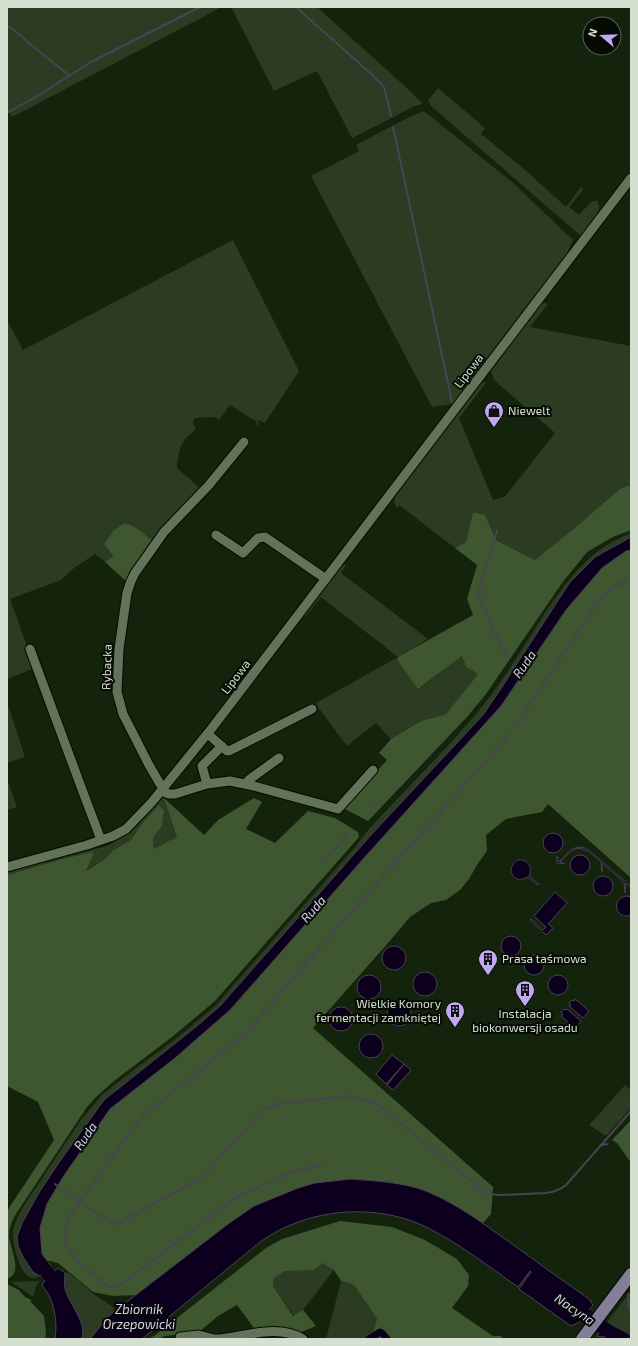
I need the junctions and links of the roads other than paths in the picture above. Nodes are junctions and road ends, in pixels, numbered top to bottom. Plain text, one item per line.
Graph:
1 (631, 178) edge
2 (244, 442) dead end
3 (216, 535) dead end
4 (326, 579) junction
5 (30, 649) dead end
6 (312, 709) dead end
7 (208, 734) junction
8 (222, 746) junction
9 (280, 758) dead end
10 (373, 770) dead end
11 (207, 784) junction
12 (245, 784) junction
13 (162, 790) junction
14 (102, 840) junction
15 (7, 867) edge
16 (631, 1274) edge
17 (180, 1336) dead end
18 (584, 1337) edge
19 (304, 1339) edge

1 - 4 street, Lipowa
2 - 13 street, Rybacka
3 - 4 street
4 - 7 street, Lipowa
5 - 14 street
6 - 8 street
7 - 8 street
7 - 13 street, Lipowa
8 - 11 street
9 - 12 street
10 - 12 street
11 - 12 street
11 - 13 street
13 - 14 street
14 - 15 street
16 - 18 main road
17 - 19 street

